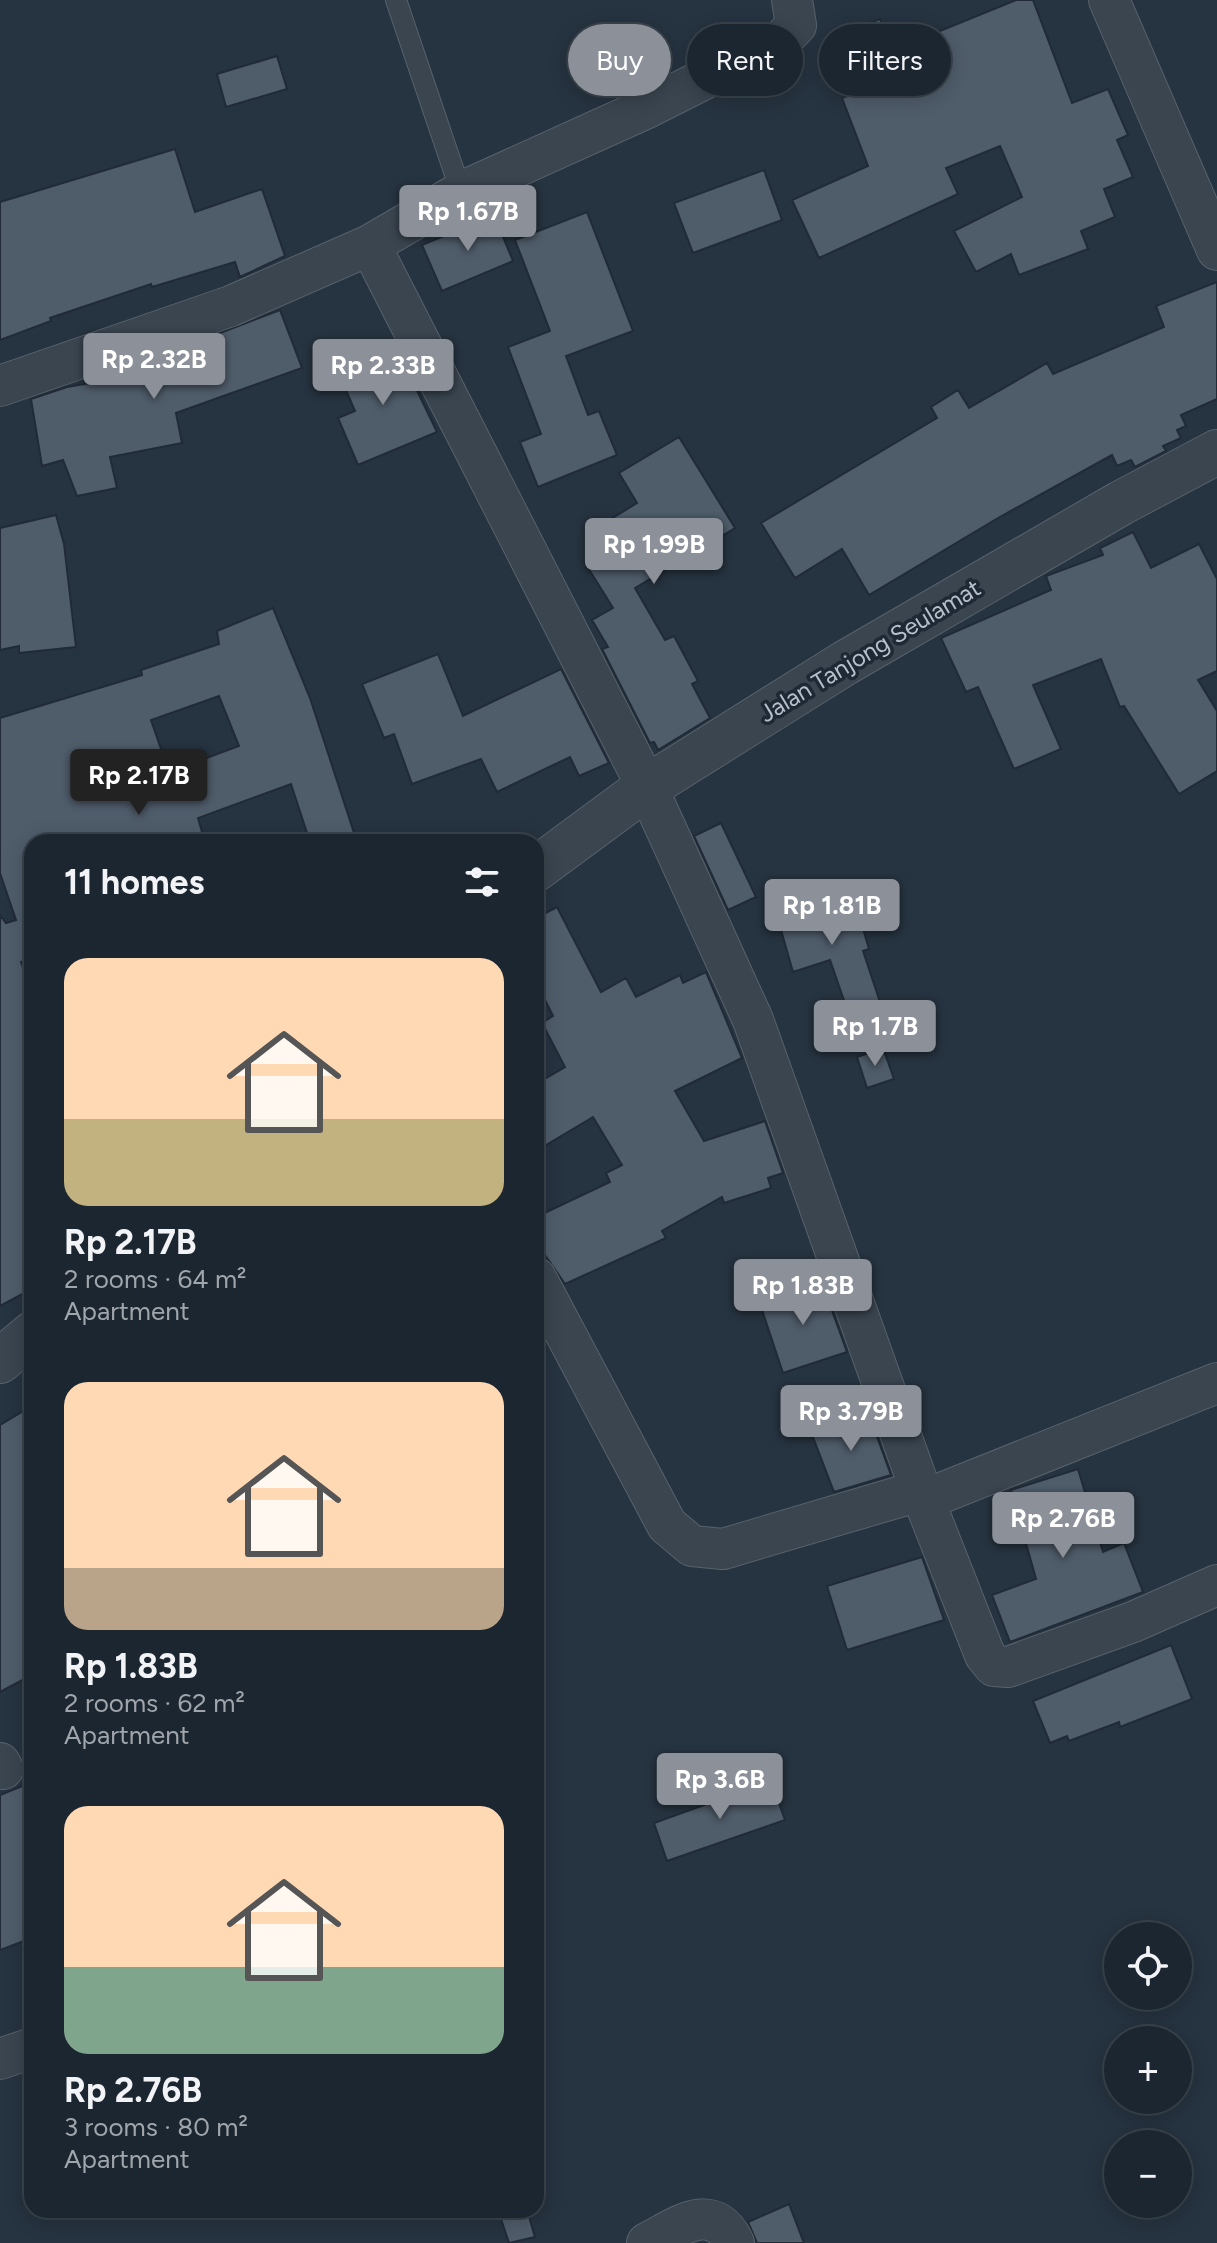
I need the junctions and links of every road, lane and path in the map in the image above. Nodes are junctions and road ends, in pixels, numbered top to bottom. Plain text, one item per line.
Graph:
1 (396, 0) edge
2 (1109, 0) edge
3 (801, 3) edge
4 (461, 192) junction
5 (370, 245) junction
6 (1217, 250) edge
7 (0, 386) edge
8 (1217, 452) edge
9 (647, 787) junction
10 (544, 863) edge
11 (544, 1293) edge
12 (24, 1341) edge
13 (0, 1361) edge
14 (1217, 1383) edge
15 (924, 1500) junction
16 (1217, 1585) edge
17 (24, 2051) edge
18 (0, 2059) edge
19 (647, 2243) edge
20 (734, 2243) edge

1 - 4 lane
2 - 6 street
3 - 4 street
4 - 5 street
5 - 7 street
5 - 9 street
8 - 9 street, Jalan Tanjong Seulamat
9 - 10 street, Jalan Tanjong Seulamat
9 - 15 street
11 - 15 street
12 - 13 street
14 - 15 street
15 - 16 street
17 - 18 street
19 - 20 street

